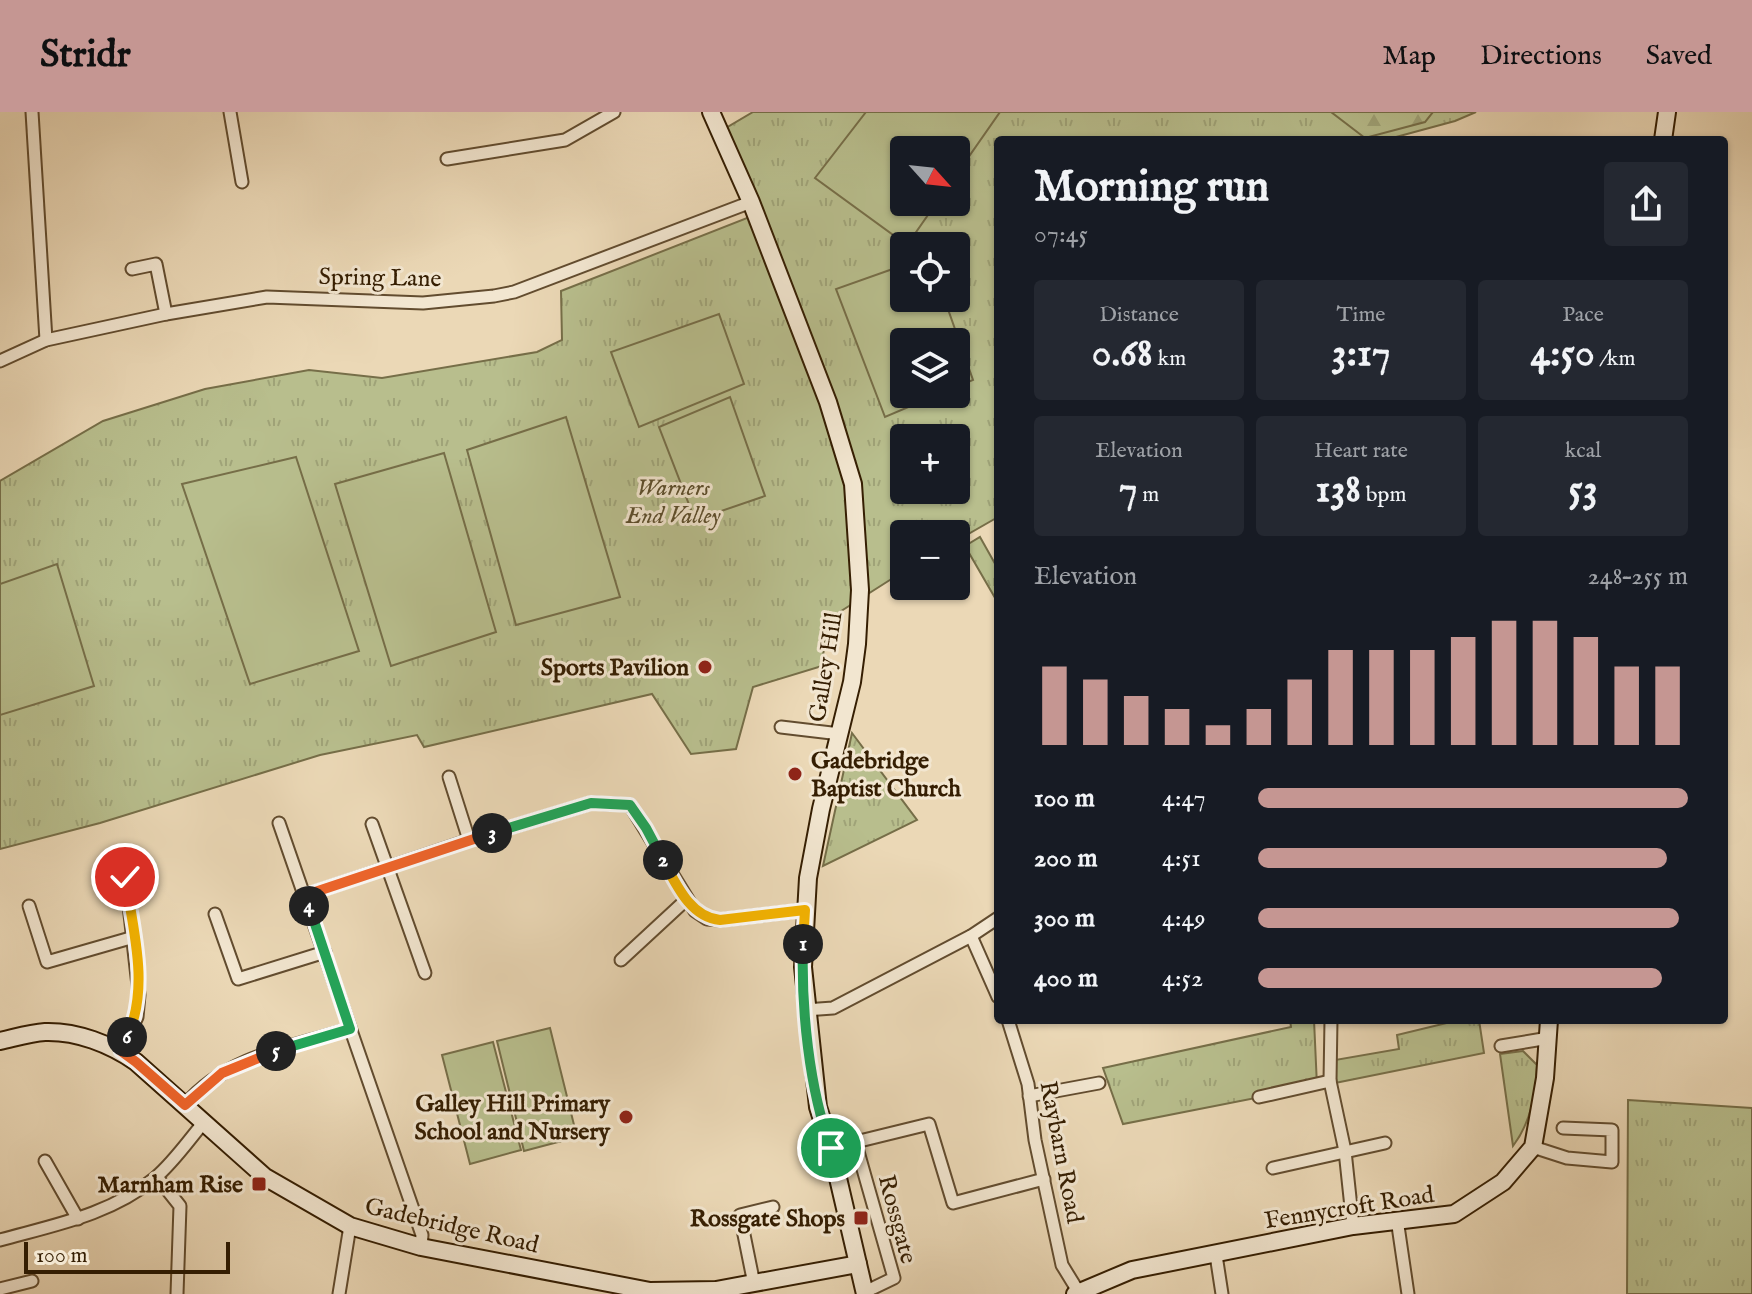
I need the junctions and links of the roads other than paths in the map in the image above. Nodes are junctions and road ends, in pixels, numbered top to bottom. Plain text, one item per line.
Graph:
1 (32, 112) edge
2 (230, 112) edge
3 (614, 112) edge
4 (711, 112) edge
5 (1667, 112) edge
6 (1664, 136) edge
7 (447, 159) dead end
8 (242, 182) dead end
9 (751, 202) junction
10 (132, 269) dead end
11 (166, 314) junction
12 (46, 340) junction
13 (0, 361) edge
14 (781, 727) dead end
15 (840, 734) junction
16 (449, 777) dead end
17 (279, 823) dead end
18 (372, 824) dead end
19 (469, 840) junction
20 (124, 861) dead end
21 (389, 867) junction
22 (306, 895) junction
23 (687, 899) junction
24 (29, 906) dead end
25 (805, 910) junction
26 (215, 914) dead end
27 (994, 921) edge
28 (971, 936) junction
29 (134, 937) junction
30 (325, 952) junction
31 (621, 960) dead end
32 (425, 973) dead end
33 (994, 988) edge
34 (805, 1010) junction
35 (1010, 1024) edge
36 (1331, 1024) edge
37 (1549, 1024) edge
38 (350, 1029) junction
39 (1549, 1038) junction
40 (0, 1041) edge
41 (1501, 1046) dead end
42 (121, 1051) junction
43 (1330, 1081) junction
44 (1099, 1083) dead end
45 (1029, 1096) junction
46 (1259, 1097) dead end
47 (185, 1105) junction
48 (204, 1122) junction
49 (1563, 1128) dead end
50 (855, 1141) junction
51 (1385, 1143) dead end
52 (1533, 1147) junction
53 (831, 1148) junction
54 (1345, 1151) junction
55 (45, 1161) dead end
56 (1273, 1168) dead end
57 (157, 1177) junction
58 (1044, 1179) junction
59 (773, 1207) dead end
60 (78, 1219) junction
61 (1397, 1219) junction
62 (350, 1226) junction
63 (1353, 1226) junction
64 (0, 1240) edge
65 (421, 1247) junction
66 (1216, 1255) junction
67 (858, 1264) junction
68 (32, 1281) dead end
69 (754, 1284) junction
70 (0, 1289) edge
71 (716, 1292) edge
72 (1076, 1292) edge
73 (865, 1293) edge
74 (177, 1294) edge
75 (339, 1294) edge
76 (1222, 1294) edge
77 (1408, 1294) edge

1 - 12 street
2 - 8 street
3 - 7 street
4 - 9 street, Galley Hill
5 - 6 street
9 - 11 street, Spring Lane
9 - 15 street, Galley Hill
10 - 11 street
11 - 12 street, Spring Lane
12 - 13 street, Spring Lane
14 - 15 street
15 - 25 street, Galley Hill
16 - 19 street
17 - 22 street
18 - 21 street
19 - 21 street
19 - 23 street
20 - 29 street
21 - 22 street
21 - 32 street
22 - 30 street
23 - 25 street
23 - 31 street
24 - 29 street
25 - 34 street, Galley Hill
26 - 30 street
27 - 28 street
28 - 33 street
28 - 34 street
29 - 42 street
30 - 38 street
34 - 53 street, Galley Hill
35 - 45 street, Raybarn Road
36 - 43 street
37 - 39 street
38 - 47 street
38 - 65 street
39 - 41 street
39 - 52 street
40 - 42 street, Gadebridge Road
42 - 47 street, Gadebridge Road
43 - 46 street
43 - 54 street
44 - 45 street
45 - 58 street, Raybarn Road
47 - 48 street, Gadebridge Road
48 - 57 street
48 - 62 street, Gadebridge Road
49 - 52 street
50 - 53 street
50 - 58 street
50 - 73 street, Rossgate
51 - 54 street
52 - 61 street, Fennycroft Road
53 - 67 street, Galley Hill
54 - 56 street
54 - 63 street
55 - 60 street
57 - 60 street
57 - 74 street
58 - 72 street, Raybarn Road
59 - 69 street
60 - 64 street
61 - 63 street, Fennycroft Road
61 - 77 street
62 - 65 street, Gadebridge Road
62 - 75 street
63 - 66 street, Fennycroft Road
65 - 71 street, Gadebridge Road
66 - 72 street, Fennycroft Road
66 - 76 street
67 - 69 street, Gadebridge Road
67 - 73 street, Galley Hill
68 - 70 street
69 - 71 street, Gadebridge Road

